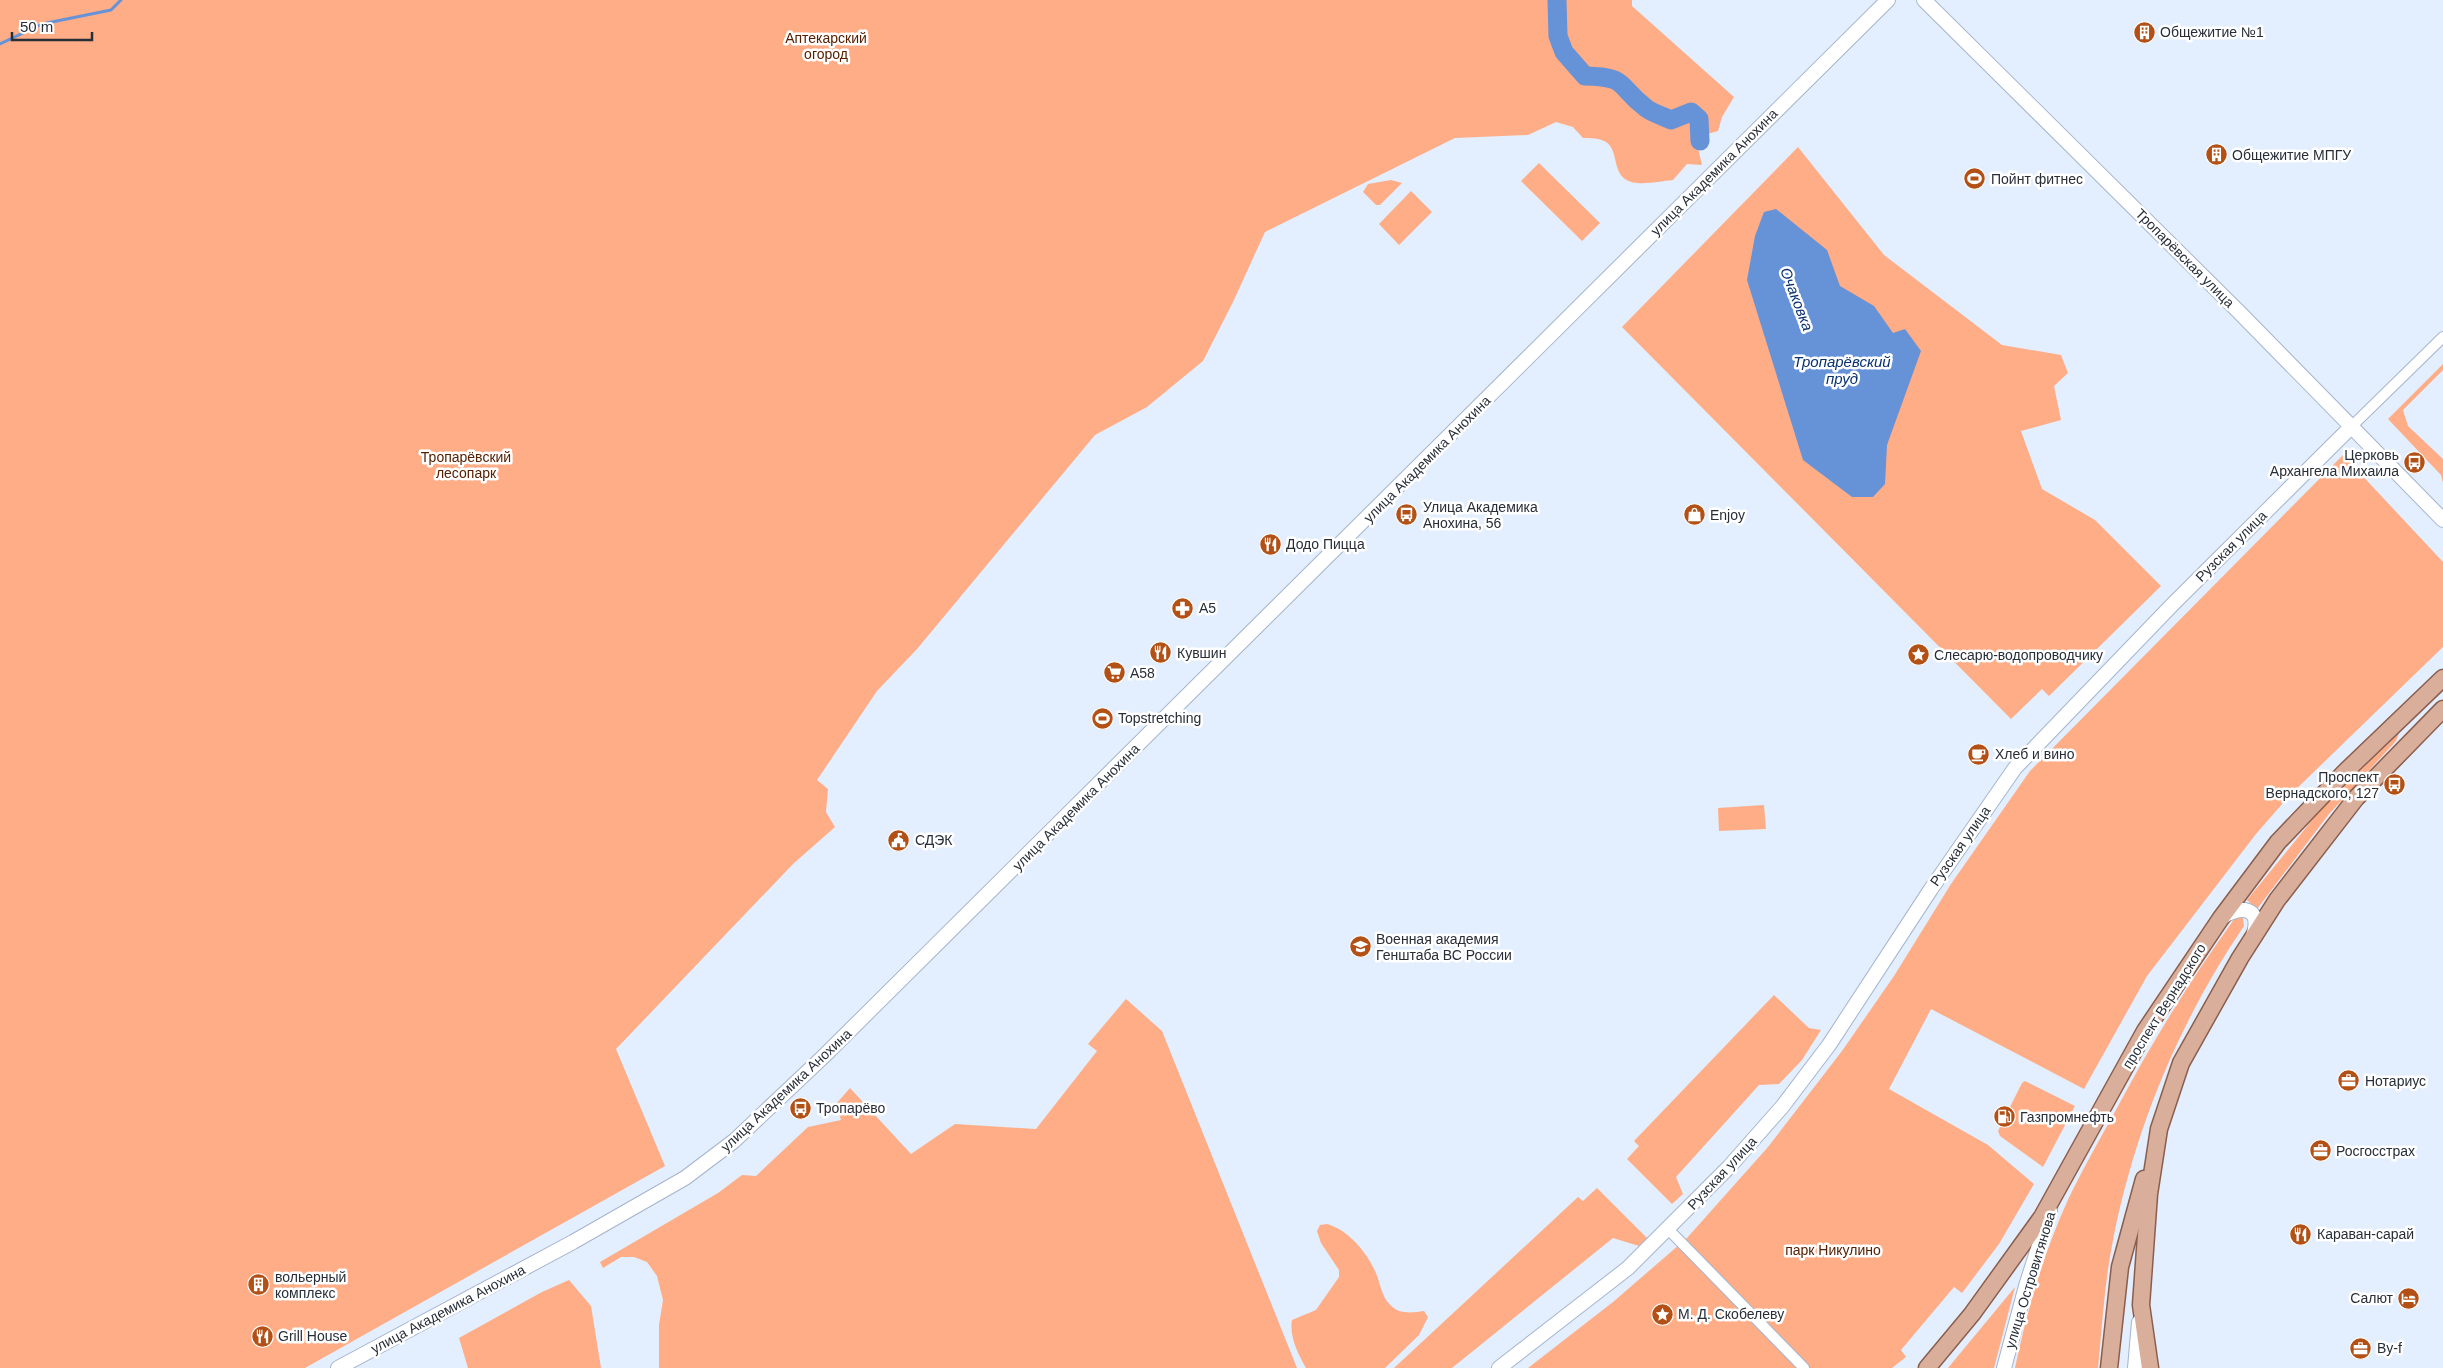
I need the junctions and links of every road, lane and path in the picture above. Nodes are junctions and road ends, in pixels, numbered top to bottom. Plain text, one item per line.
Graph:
1 (1888, 0) edge
2 (1924, 0) edge
3 (2443, 337) edge
4 (2351, 427) junction
5 (2443, 520) edge
6 (2443, 678) edge
7 (2443, 709) edge
8 (2221, 918) junction
9 (2252, 939) junction
10 (2159, 1129) junction
11 (2057, 1192) junction
12 (1668, 1230) junction
13 (2141, 1305) junction
14 (338, 1368) edge
15 (1499, 1368) edge
16 (1804, 1368) edge
17 (1928, 1368) edge
18 (2004, 1368) edge
19 (2109, 1368) edge
20 (2135, 1368) edge
21 (2150, 1368) edge

1 - 14 street, улица Академика Анохина
2 - 4 street, Тропарёвская улица
3 - 4 street, Рузская улица
4 - 5 street, Тропарёвская улица
4 - 12 street, Рузская улица
6 - 8 main road, проспект Вернадского
7 - 9 main road
8 - 9 street
8 - 11 main road, проспект Вернадского
9 - 10 main road
10 - 13 main road
10 - 19 main road
11 - 17 main road, проспект Вернадского
11 - 18 street, улица Островитянова
12 - 15 street, Рузская улица
12 - 16 street
13 - 20 street
13 - 21 main road

